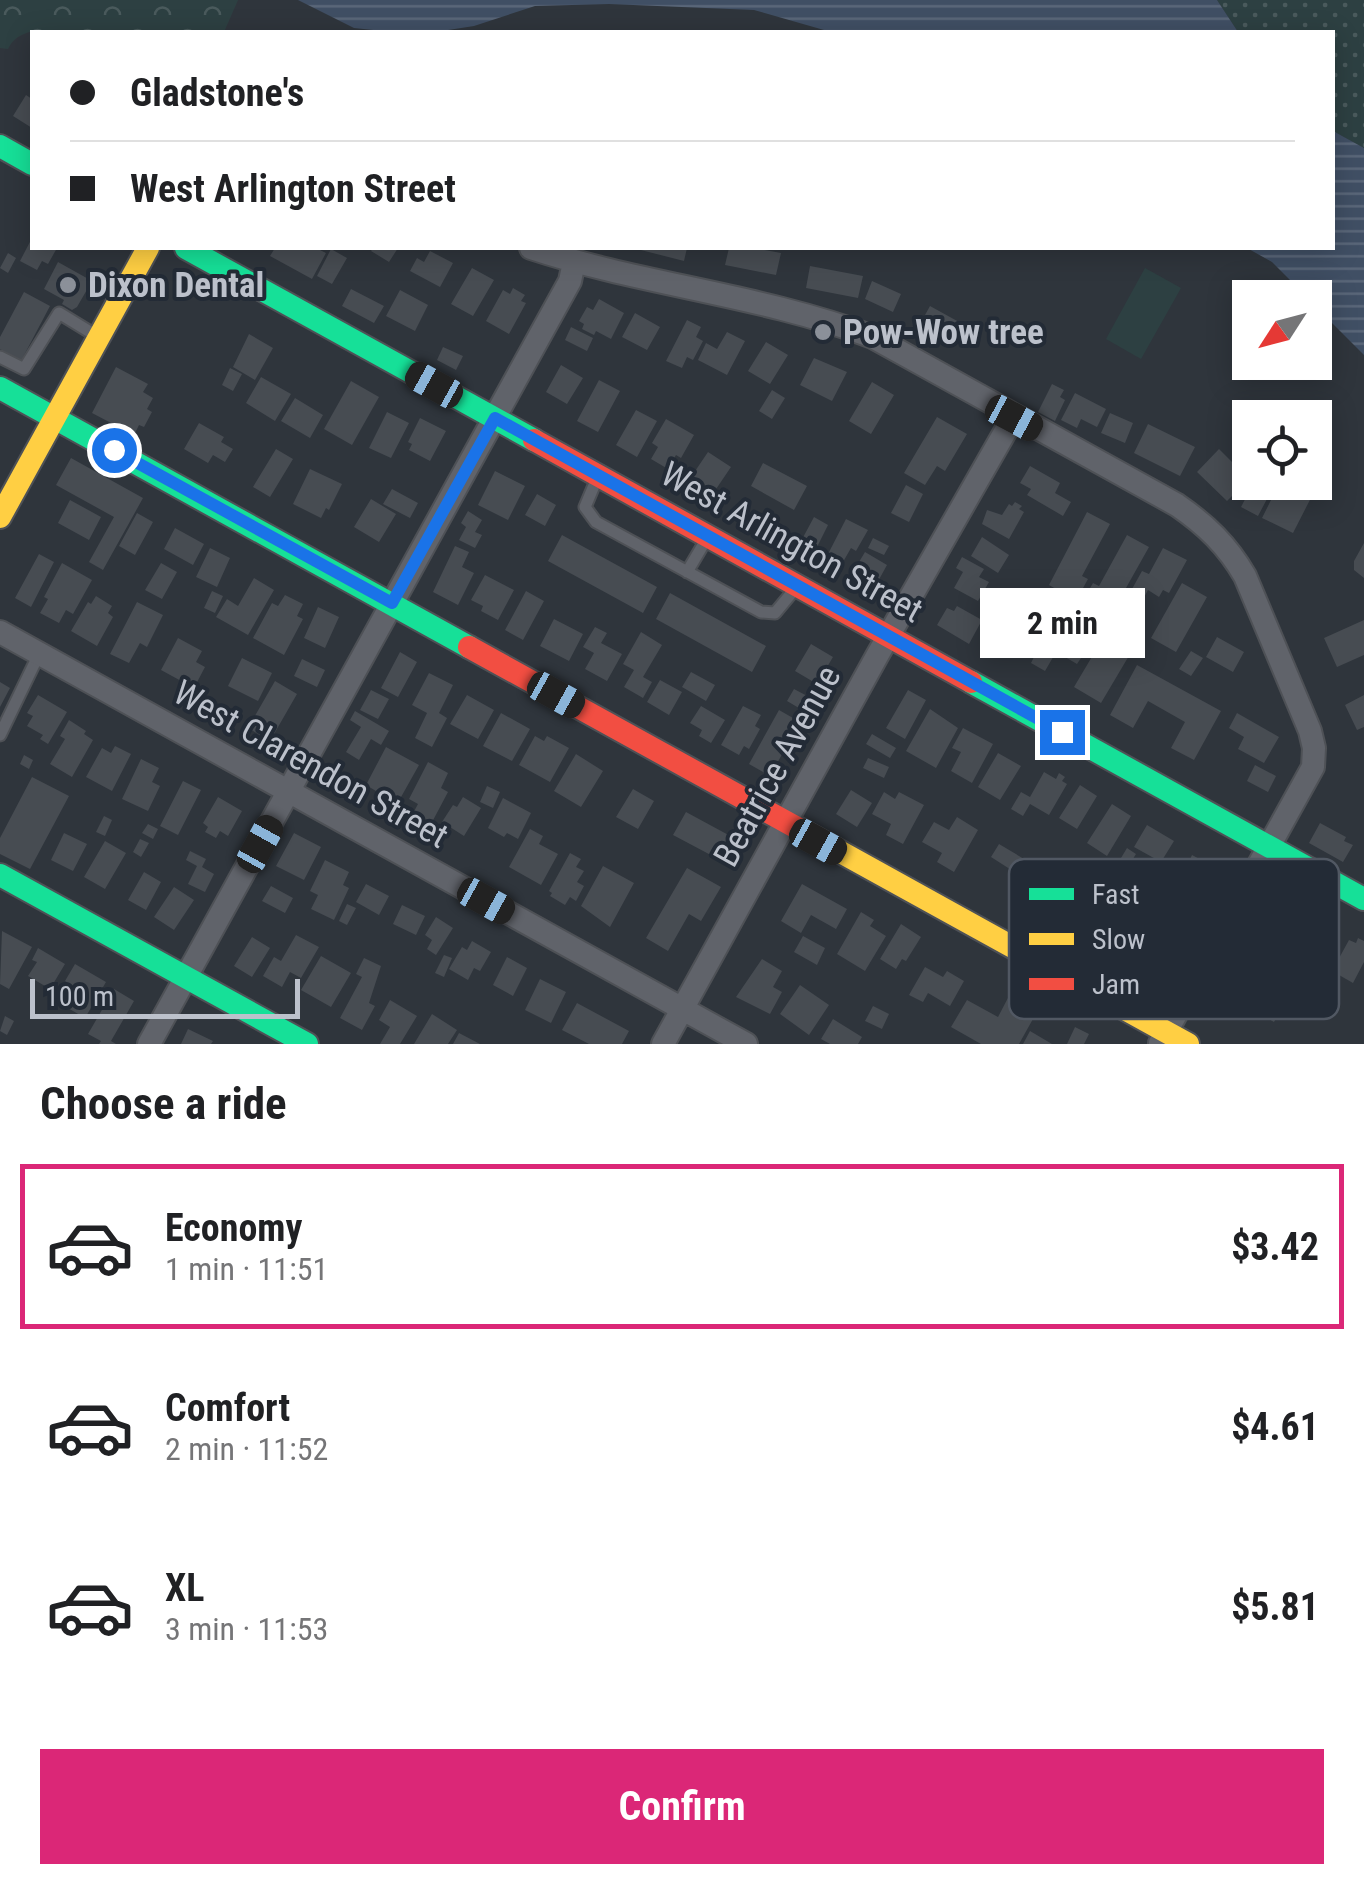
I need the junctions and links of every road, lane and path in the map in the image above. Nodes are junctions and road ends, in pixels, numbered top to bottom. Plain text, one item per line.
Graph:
1 (0, 146) edge
2 (30, 163) edge
3 (147, 250) edge
4 (190, 250) edge
5 (536, 250) edge
6 (574, 262) junction
7 (99, 337) junction
8 (0, 356) edge
9 (1, 392) edge
10 (55, 418) junction
11 (495, 418) junction
12 (1014, 418) junction
13 (598, 476) junction
14 (8, 484) edge
15 (0, 518) edge
16 (708, 536) junction
17 (687, 572) junction
18 (798, 586) junction
19 (392, 603) junction
20 (0, 632) edge
21 (888, 636) junction
22 (39, 654) junction
23 (0, 736) edge
24 (289, 793) junction
25 (785, 824) junction
26 (1270, 847) junction
27 (1263, 859) edge
28 (1292, 859) edge
29 (0, 875) edge
30 (1339, 885) edge
31 (1364, 899) edge
32 (1009, 951) edge
33 (186, 978) junction
34 (682, 1009) junction
35 (1129, 1019) edge
36 (1163, 1038) edge
37 (149, 1044) edge
38 (307, 1044) edge
39 (663, 1044) edge
40 (746, 1044) edge
41 (1188, 1044) edge

1 - 2 street
3 - 7 street
4 - 11 street, West Arlington Street
5 - 6 street
6 - 11 street
6 - 12 street
7 - 8 lane
7 - 10 street
9 - 10 street
10 - 14 street
10 - 19 street
11 - 13 street, West Arlington Street
11 - 19 street
12 - 21 street, Beatrice Avenue
12 - 26 street
13 - 16 street, West Arlington Street
13 - 17 lane
14 - 15 street
16 - 17 lane
16 - 18 street, West Arlington Street
17 - 18 lane
18 - 21 street, West Arlington Street
19 - 24 street
19 - 25 street
20 - 22 street, West Clarendon Street
21 - 25 street, Beatrice Avenue
21 - 26 street, West Arlington Street
22 - 23 lane
22 - 24 street, West Clarendon Street
24 - 33 street
24 - 34 street, West Clarendon Street
25 - 32 street
25 - 34 street, Beatrice Avenue
26 - 27 street
26 - 28 street, West Arlington Street
29 - 33 street
30 - 31 street, West Arlington Street
33 - 37 street
33 - 38 street
34 - 39 street, Beatrice Avenue
34 - 40 street, West Clarendon Street
35 - 36 street
36 - 41 street

